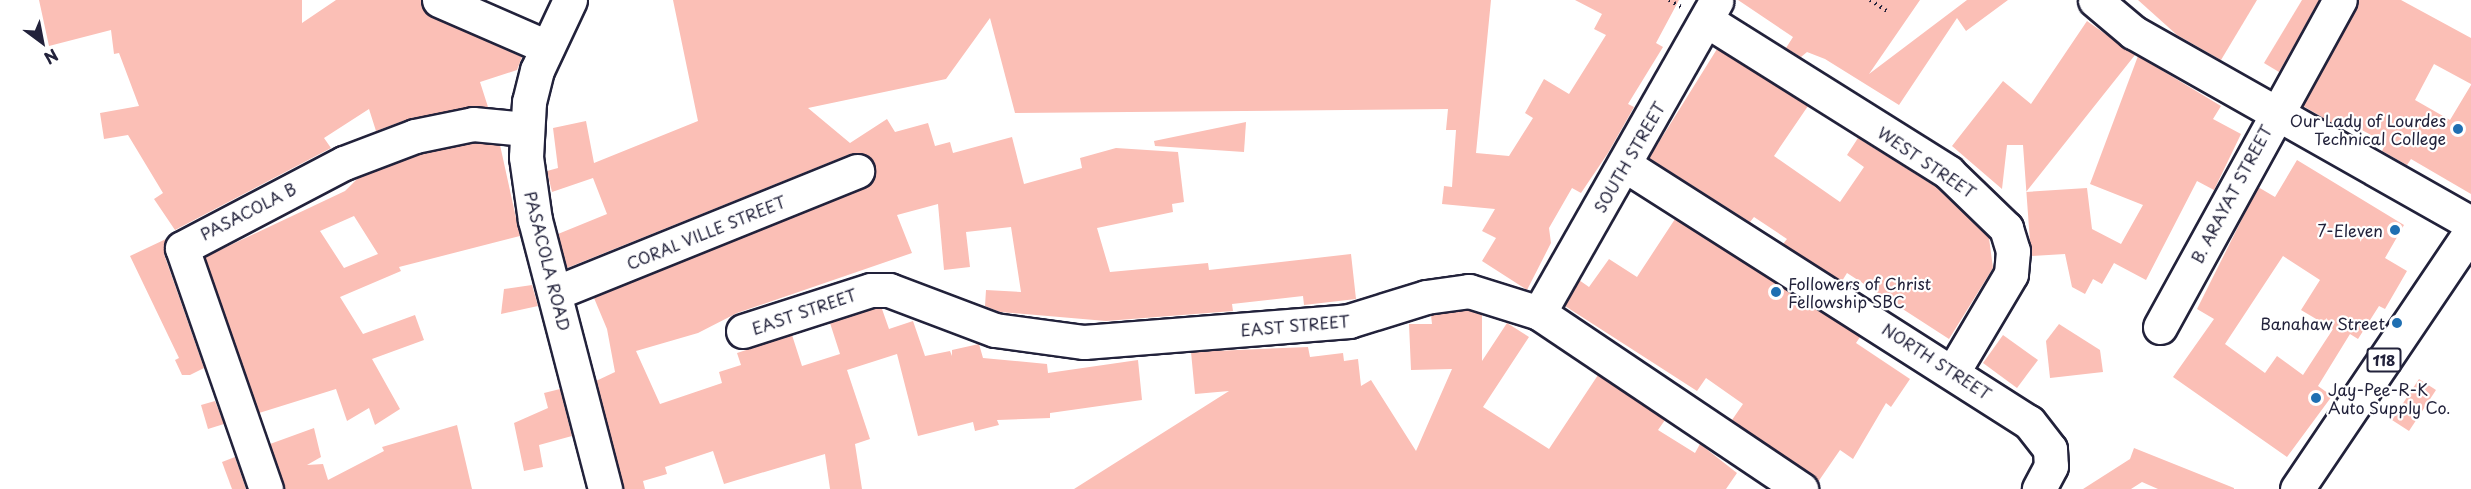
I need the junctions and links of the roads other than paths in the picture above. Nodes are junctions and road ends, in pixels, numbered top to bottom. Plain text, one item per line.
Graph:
1 (439, 0) edge
2 (570, 0) edge
3 (2095, 0) edge
4 (2340, 0) edge
5 (1711, 10) edge
6 (541, 43) junction
7 (2275, 110) junction
8 (526, 129) junction
9 (1625, 165) junction
10 (858, 171) dead end
11 (2471, 223) edge
12 (2471, 231) edge
13 (555, 293) junction
14 (1539, 313) junction
15 (2160, 327) dead end
16 (743, 331) dead end
17 (1954, 370) junction
18 (266, 489) edge
19 (605, 489) edge
20 (1801, 489) edge
21 (2039, 489) edge
22 (2297, 489) edge

1 - 6 street
2 - 6 street, PASACOLA ROAD
3 - 7 street
4 - 7 street, B. ARAYAT STREET
5 - 9 street, SOUTH STREET
5 - 17 street, WEST STREET
6 - 8 street, PASACOLA ROAD
7 - 11 street
7 - 15 street, B. ARAYAT STREET
8 - 13 street, PASACOLA ROAD
8 - 18 street, PASACOLA B
9 - 14 street, SOUTH STREET
9 - 17 street, NORTH STREET
10 - 13 street, CORAL VILLE STREET
12 - 22 street, 118
13 - 19 street, PASACOLA ROAD
14 - 16 street, EAST STREET
14 - 20 street, EAST STREET
17 - 21 street, NORTH STREET

